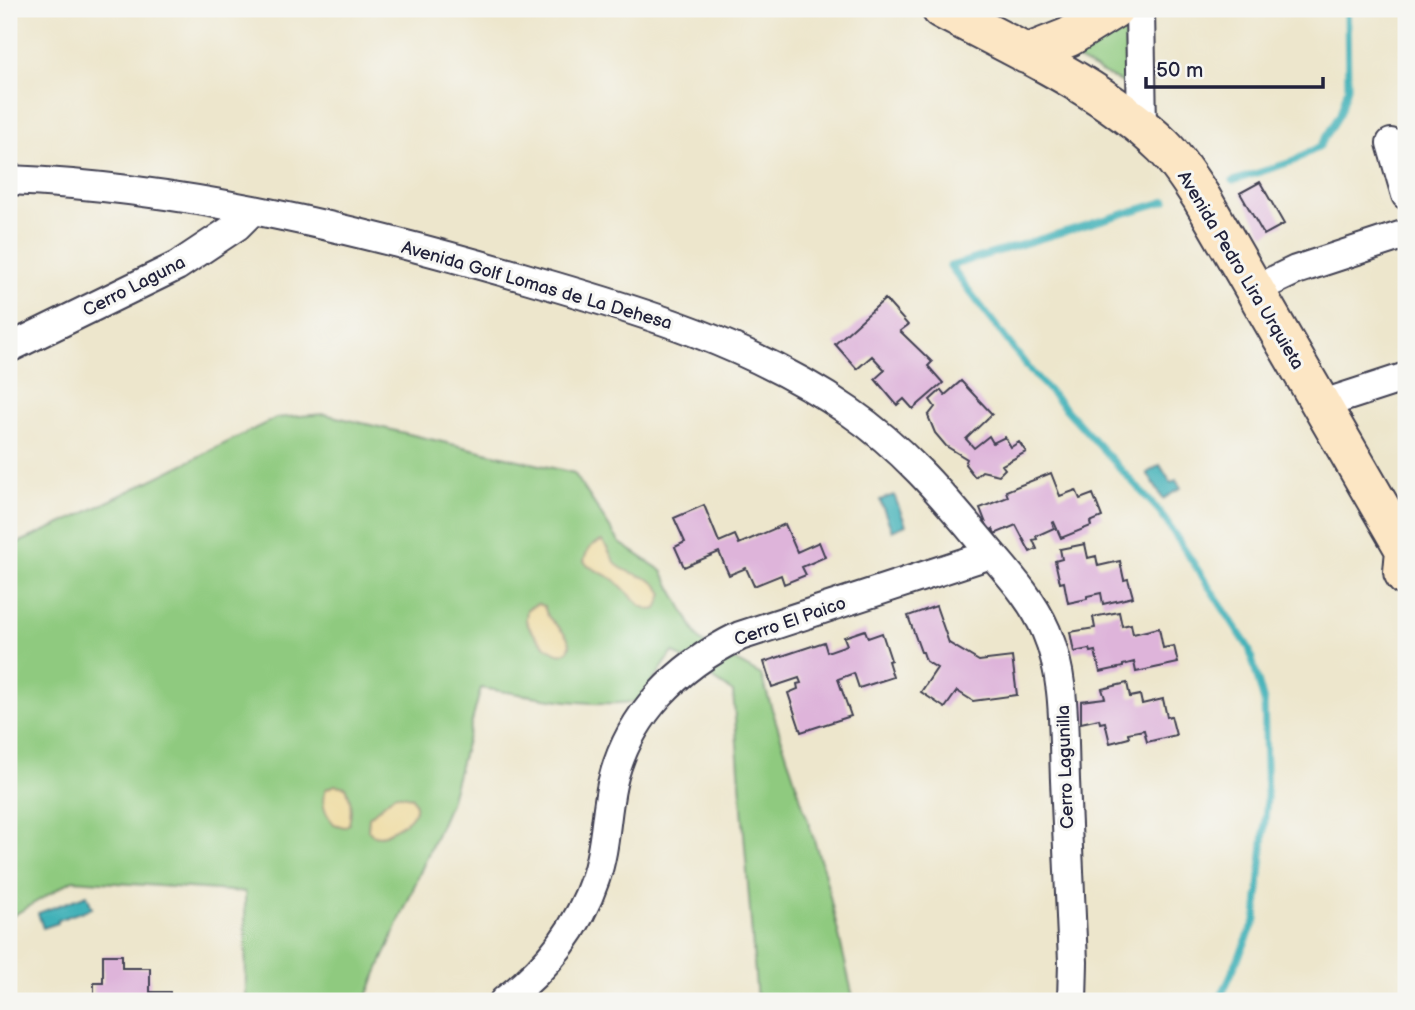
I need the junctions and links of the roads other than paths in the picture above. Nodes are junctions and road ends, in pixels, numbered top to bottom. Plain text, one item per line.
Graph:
1 (941, 9) edge
2 (1114, 9) edge
3 (1140, 9) edge
4 (1026, 54) junction
5 (1142, 127) junction
6 (1391, 143) dead end
7 (9, 180) edge
8 (1406, 195) edge
9 (252, 211) junction
10 (1406, 234) edge
11 (1254, 290) junction
12 (9, 348) edge
13 (1406, 377) edge
14 (1320, 405) junction
15 (991, 554) junction
16 (1406, 559) edge
17 (504, 1001) edge
18 (1072, 1001) edge

1 - 4 main road, Avenida Pedro Lira Urquieta
2 - 4 main road
3 - 5 street
4 - 5 main road, Avenida Pedro Lira Urquieta
5 - 11 main road, Avenida Pedro Lira Urquieta
6 - 8 street
7 - 9 street, Avenida Golf Lomas de La Dehesa
9 - 12 street, Cerro Laguna
9 - 15 street, Avenida Golf Lomas de La Dehesa
10 - 11 street
11 - 14 main road, Avenida Pedro Lira Urquieta
13 - 14 street
14 - 16 main road, Avenida Pedro Lira Urquieta
15 - 17 street, Cerro El Paico
15 - 18 street, Cerro Lagunilla

